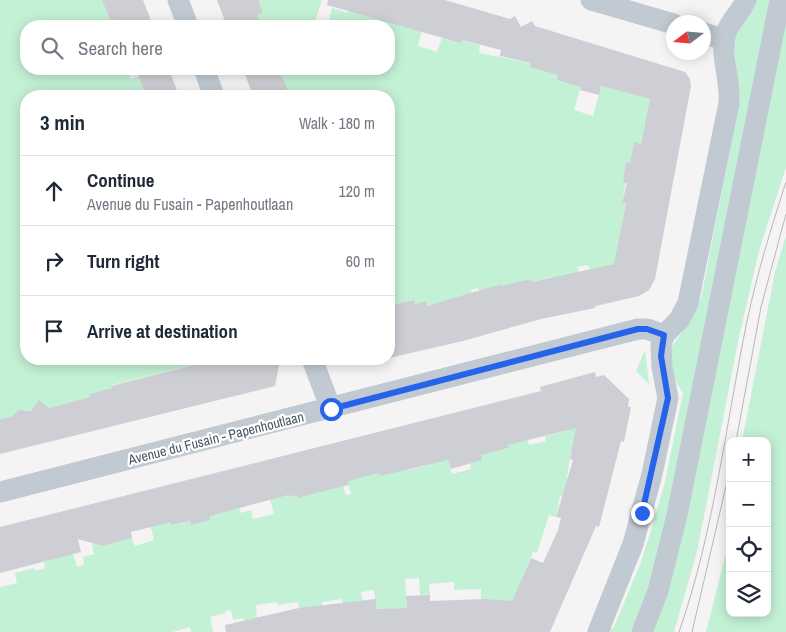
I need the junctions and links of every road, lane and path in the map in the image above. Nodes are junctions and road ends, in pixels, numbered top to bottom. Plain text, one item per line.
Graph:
1 (178, 0) edge
2 (591, 0) edge
3 (746, 0) edge
4 (780, 0) edge
5 (186, 20) edge
6 (666, 22) edge
7 (711, 35) edge
8 (724, 40) junction
9 (206, 75) edge
10 (212, 90) edge
11 (664, 335) junction
12 (314, 365) edge
13 (331, 409) junction
14 (0, 492) edge
15 (598, 632) edge
16 (642, 632) edge

1 - 5 street
2 - 6 street
3 - 8 street
4 - 16 street
7 - 8 street
8 - 11 street
9 - 10 street
11 - 13 street, Avenue du Fusain - Papenhoutlaan
11 - 15 street
12 - 13 street
13 - 14 street, Avenue du Fusain - Papenhoutlaan

